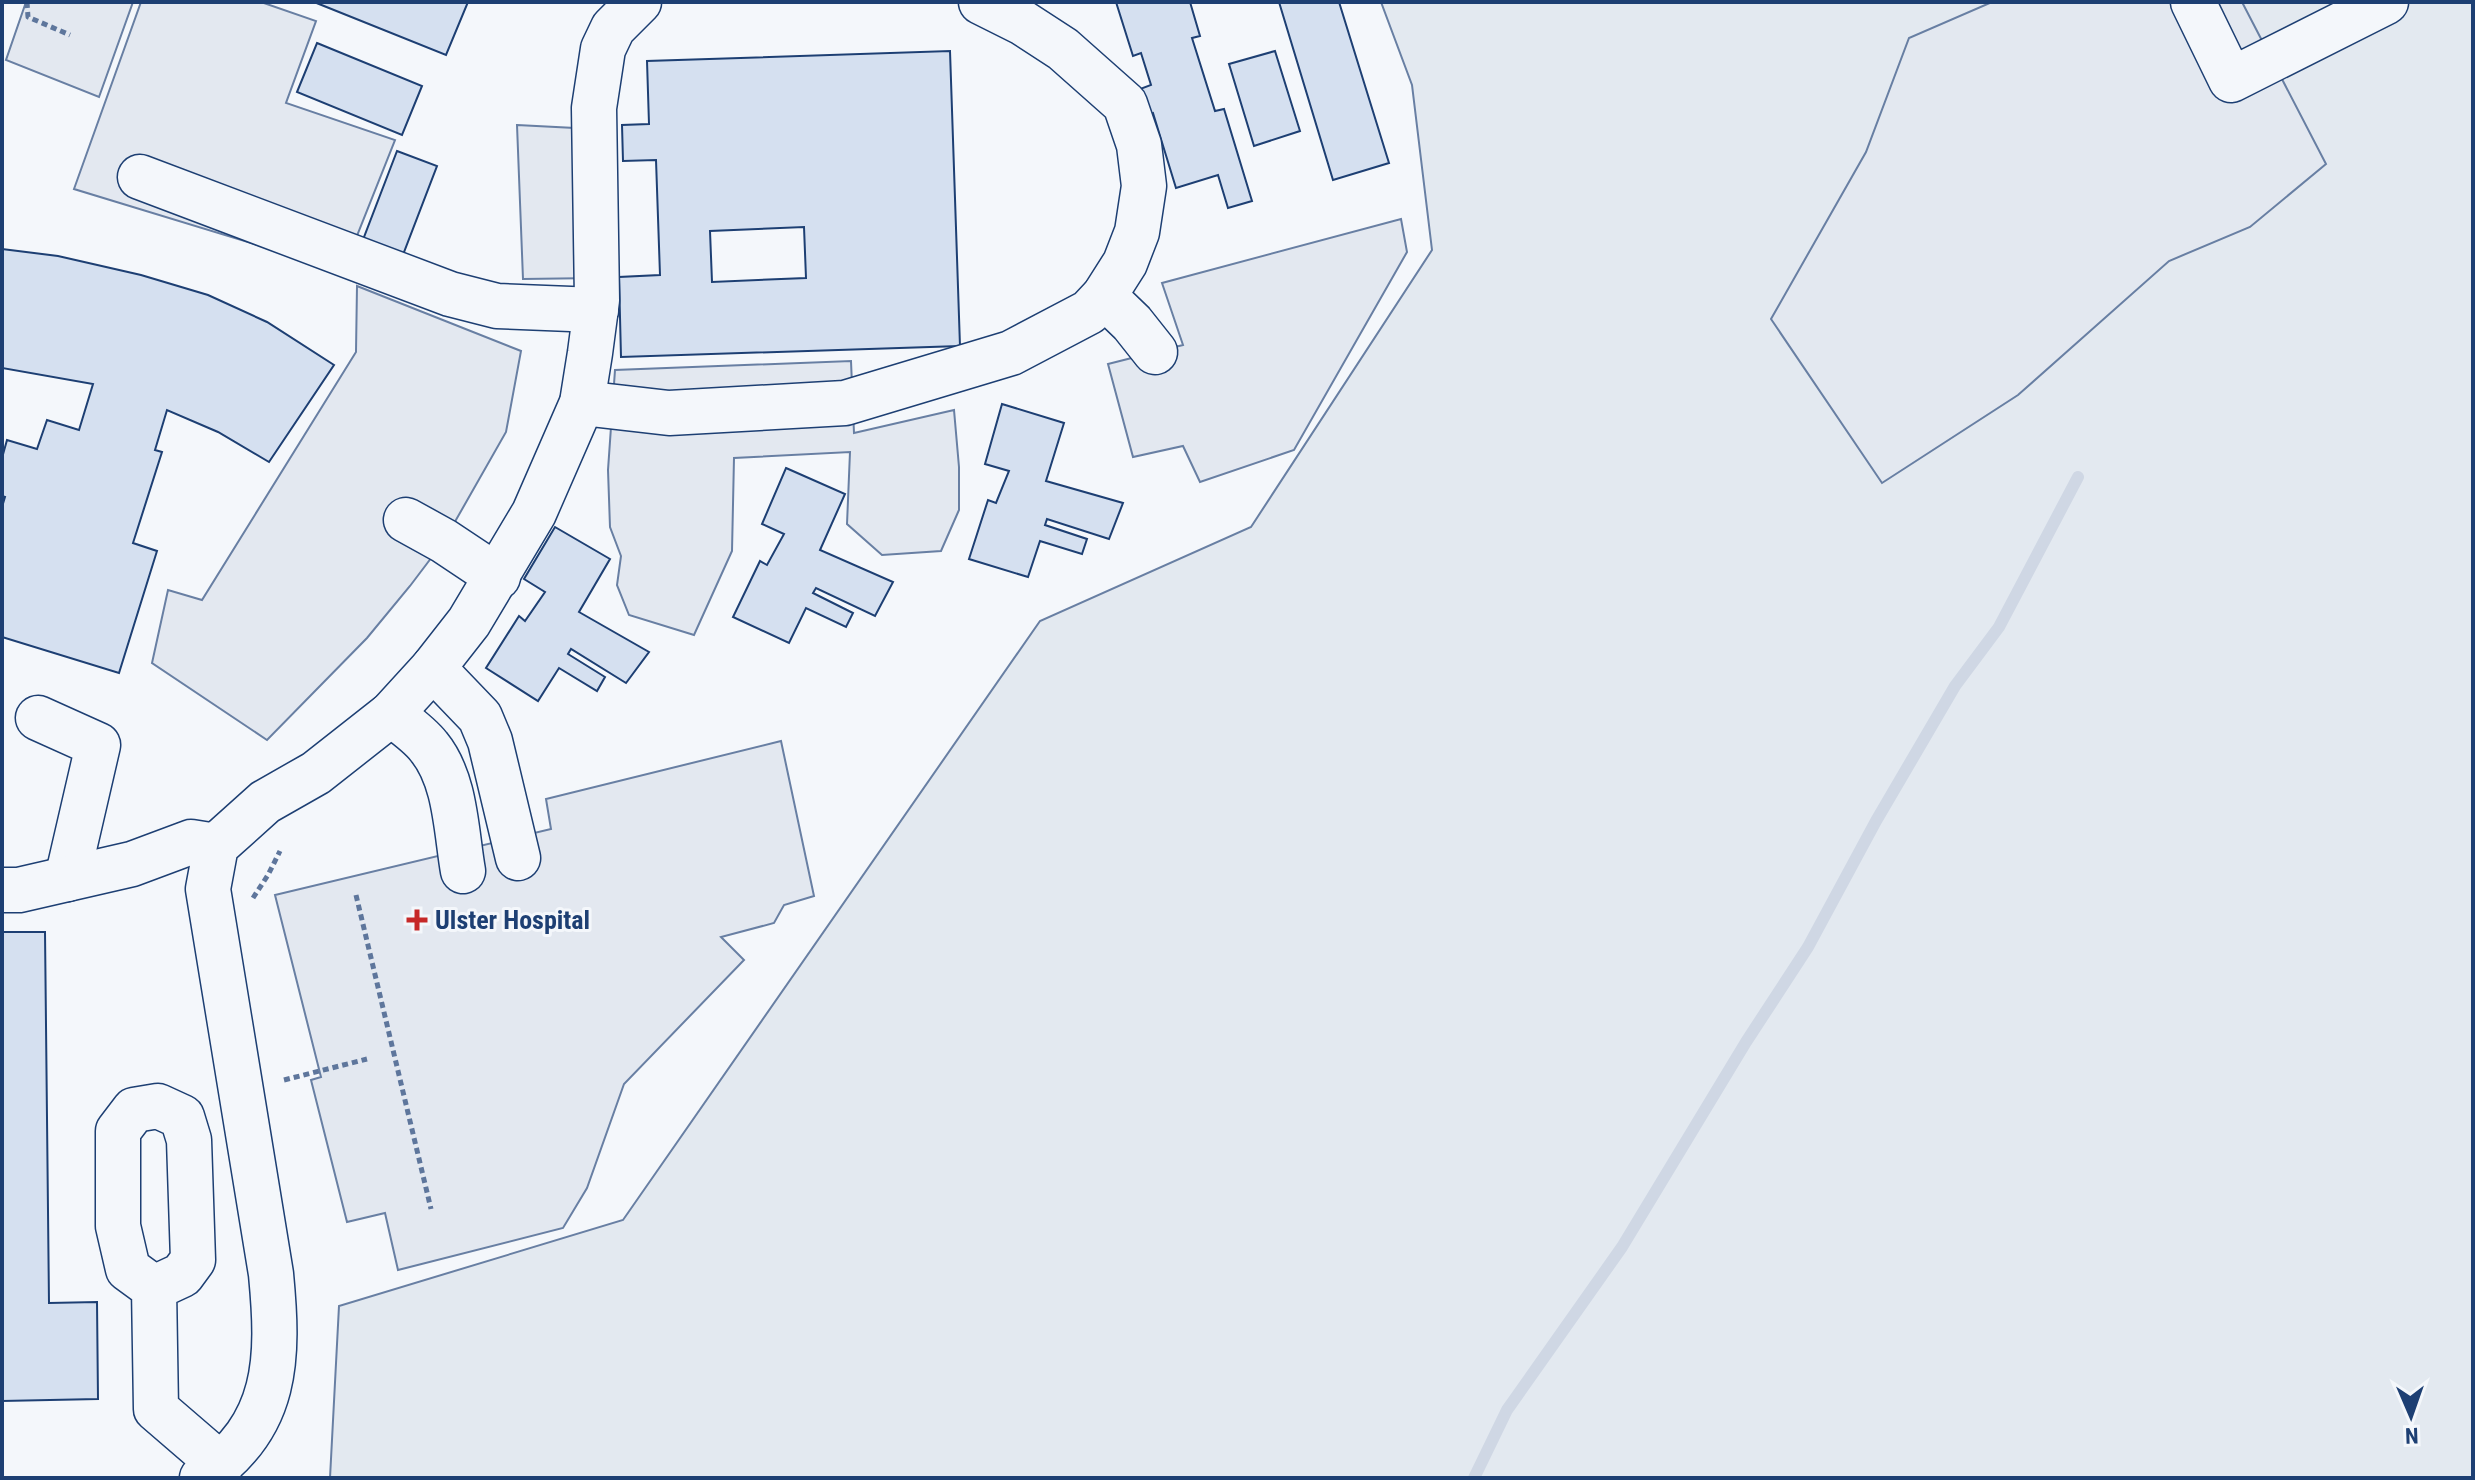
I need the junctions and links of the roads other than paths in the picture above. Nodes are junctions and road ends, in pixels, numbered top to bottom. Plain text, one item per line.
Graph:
1 (981, 2) edge
2 (2193, 2) edge
3 (2386, 2) edge
4 (616, 11) edge
5 (140, 177) dead end
6 (1104, 296) junction
7 (596, 310) junction
8 (1155, 352) dead end
9 (582, 403) junction
10 (406, 520) dead end
11 (498, 577) junction
12 (412, 691) junction
13 (38, 718) dead end
14 (216, 846) junction
15 (67, 879) junction
16 (2, 890) edge
17 (154, 1288) dead end
18 (211, 1472) edge

1 - 6 lane
2 - 3 lane
4 - 7 lane
5 - 7 lane
6 - 8 lane
6 - 9 lane
7 - 9 lane
9 - 11 lane
10 - 11 lane
11 - 12 lane
12 - 12 lane
12 - 14 lane
13 - 15 lane
14 - 15 lane
14 - 18 lane
15 - 16 lane
17 - 18 lane

